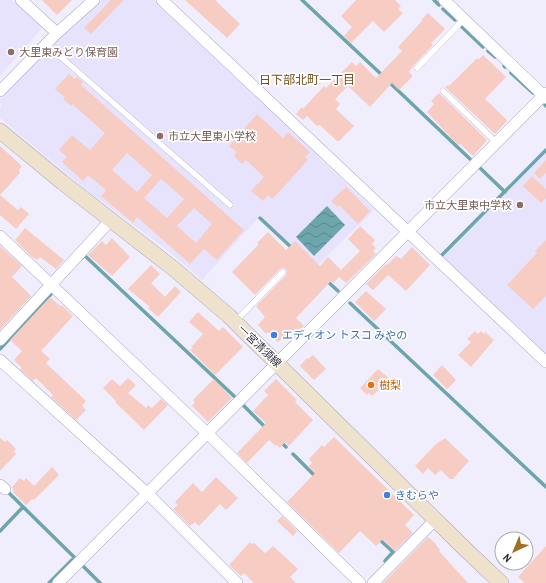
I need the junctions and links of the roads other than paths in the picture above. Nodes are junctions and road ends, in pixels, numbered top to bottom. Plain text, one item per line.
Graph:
1 (21, 0) edge
2 (94, 0) edge
3 (162, 0) edge
4 (444, 0) edge
5 (464, 19) junction
6 (57, 33) junction
7 (46, 44) junction
8 (417, 68) dead end
9 (0, 91) edge
10 (443, 91) dead end
11 (545, 95) edge
12 (0, 131) edge
13 (496, 143) junction
14 (230, 205) dead end
15 (111, 220) junction
16 (409, 232) junction
17 (0, 236) edge
18 (283, 272) dead end
19 (51, 285) junction
20 (235, 322) junction
21 (0, 340) edge
22 (0, 360) edge
23 (546, 362) edge
24 (278, 364) junction
25 (208, 434) junction
26 (148, 494) junction
27 (435, 520) junction
28 (58, 583) edge
29 (237, 583) edge
30 (360, 583) edge
31 (373, 583) edge
32 (502, 583) edge

1 - 6 street
2 - 6 street
3 - 16 street
4 - 5 street
5 - 8 lane
5 - 11 street
6 - 7 street
7 - 9 street
7 - 14 lane
10 - 13 lane
11 - 13 street
12 - 15 main road, 一宮清須線
13 - 16 street
15 - 19 street
15 - 20 main road, 一宮清須線
16 - 23 street
16 - 24 street
17 - 19 street
18 - 20 lane
19 - 21 street
19 - 25 street
20 - 24 main road, 一宮清須線
22 - 26 street
24 - 25 street
24 - 27 main road, 一宮清須線
25 - 26 street
25 - 30 street
26 - 28 street
26 - 29 street
27 - 31 street
27 - 32 main road, 一宮清須線

